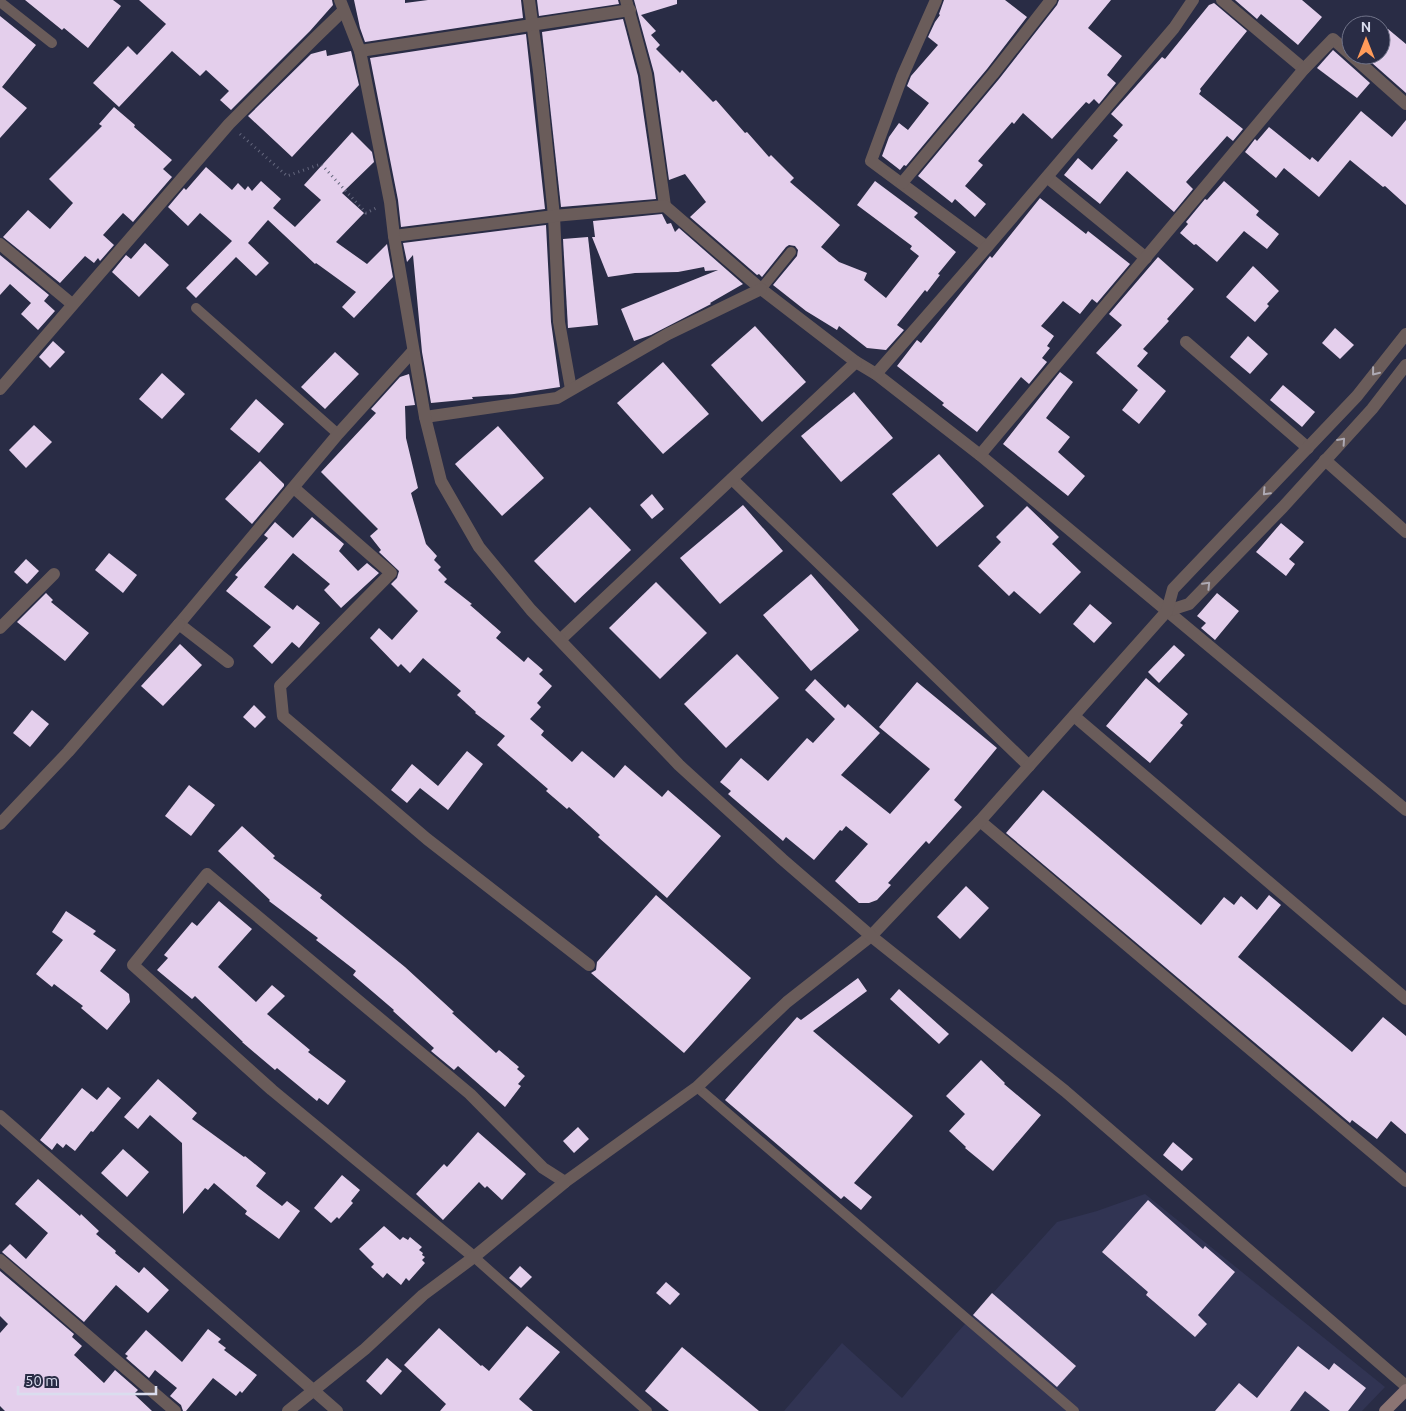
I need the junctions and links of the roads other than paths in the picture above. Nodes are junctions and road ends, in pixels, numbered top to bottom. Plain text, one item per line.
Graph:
1 (529, 0) edge
2 (936, 0) edge
3 (1051, 0) edge
4 (1193, 0) edge
5 (1222, 0) edge
6 (0, 2) edge
7 (628, 5) edge
8 (342, 6) edge
9 (532, 24) junction
10 (52, 43) dead end
11 (1341, 46) edge
12 (360, 51) junction
13 (1362, 65) edge
14 (1304, 69) junction
15 (1406, 104) edge
16 (1047, 177) junction
17 (902, 183) junction
18 (665, 206) junction
19 (554, 216) junction
20 (394, 236) junction
21 (0, 244) edge
22 (988, 247) junction
23 (791, 252) dead end
24 (1146, 258) junction
25 (761, 289) junction
26 (72, 304) junction
27 (196, 308) dead end
28 (1406, 334) edge
29 (1186, 342) dead end
30 (413, 351) junction
31 (856, 362) junction
32 (1406, 365) edge
33 (876, 374) junction
34 (0, 389) edge
35 (571, 389) junction
36 (425, 417) junction
37 (338, 434) junction
38 (1308, 448) junction
39 (980, 455) junction
40 (1325, 460) junction
41 (732, 479) junction
42 (294, 488) junction
43 (1406, 532) edge
44 (54, 574) dead end
45 (1167, 611) junction
46 (179, 624) junction
47 (0, 628) edge
48 (560, 640) junction
49 (228, 662) dead end
50 (1074, 716) junction
51 (1029, 766) junction
52 (1406, 810) edge
53 (980, 821) junction
54 (0, 824) edge
55 (871, 936) junction
56 (589, 964) dead end
57 (1406, 999) edge
58 (697, 1087) junction
59 (0, 1116) edge
60 (1406, 1181) edge
61 (565, 1182) junction
62 (474, 1257) junction
63 (0, 1260) edge
64 (1406, 1388) edge
65 (315, 1391) junction
66 (175, 1411) edge
67 (288, 1411) edge
68 (337, 1411) edge
69 (647, 1411) edge
70 (1074, 1411) edge
71 (1385, 1411) edge

1 - 9 street
2 - 17 street
3 - 17 street
4 - 16 street
5 - 14 street
6 - 10 lane
7 - 9 street
7 - 18 street
8 - 12 street
8 - 26 street
9 - 12 street
9 - 19 street
11 - 14 street
12 - 20 street
13 - 15 street
14 - 24 street
16 - 22 street
16 - 24 street
17 - 22 street
18 - 19 street
18 - 25 street
19 - 20 street
19 - 35 street
20 - 30 street
21 - 26 street
22 - 33 street
23 - 25 lane
24 - 39 street
25 - 31 street
25 - 35 street
26 - 34 street
27 - 37 lane
28 -> 38 street
29 - 38 street
30 - 36 street
30 - 37 street
31 - 33 street
31 - 41 street
40 -> 32 street
33 - 39 street
35 - 36 street
36 - 48 street
37 - 42 street
38 -> 45 street
39 - 45 street
40 - 43 street
45 -> 40 street
41 - 48 street
41 - 51 street
42 - 46 street
42 - 56 street
44 - 47 street
45 - 50 street
45 - 52 street
46 - 49 street
46 - 54 street
48 - 55 street
50 - 51 street
50 - 57 street
51 - 53 street
53 - 55 street
53 - 60 street
55 - 58 street
55 - 64 street
58 - 61 street
58 - 70 lane
59 - 65 street
61 - 62 street
61 - 62 street
62 - 65 street
62 - 69 lane
63 - 66 street
64 - 71 main road
65 - 67 street
65 - 68 street

